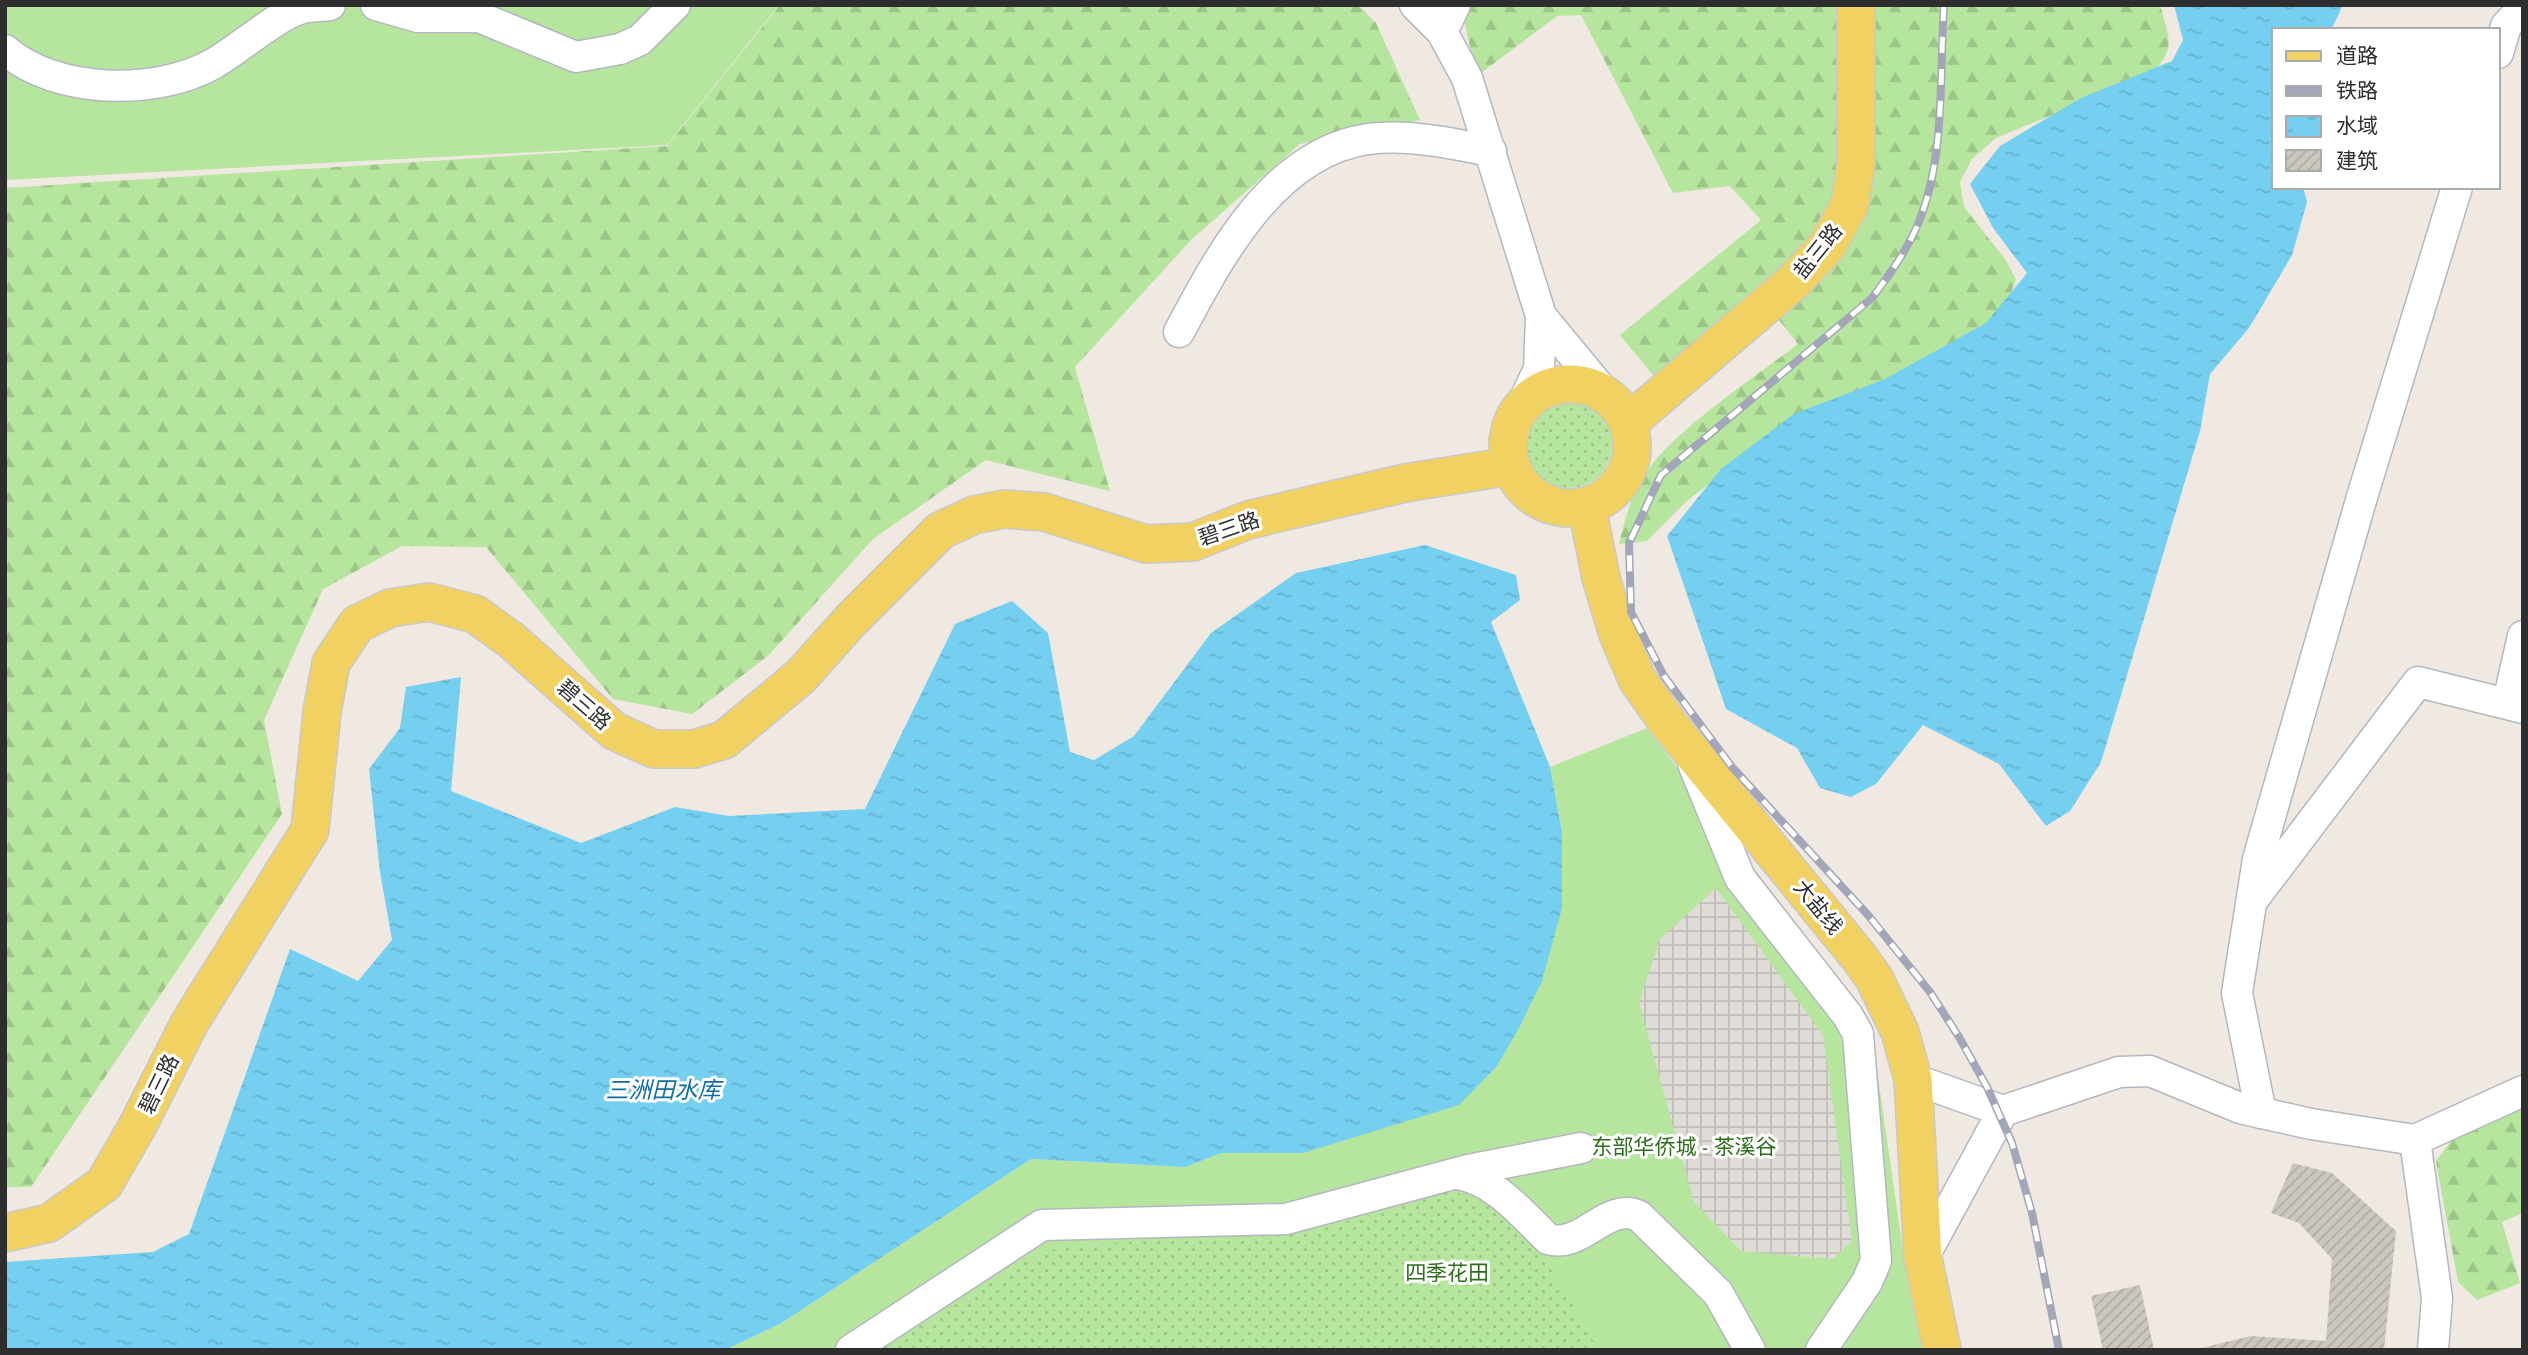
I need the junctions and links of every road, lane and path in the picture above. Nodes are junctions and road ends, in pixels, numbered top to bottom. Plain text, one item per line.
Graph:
1 (330, 5) edge
2 (376, 5) edge
3 (676, 5) edge
4 (1415, 5) edge
5 (1455, 5) edge
6 (1856, 5) edge
7 (2523, 8) edge
8 (1442, 32) junction
9 (2500, 47) edge
10 (5, 50) edge
11 (1491, 151) junction
12 (2456, 189) edge
13 (1541, 316) junction
14 (1179, 332) dead end
15 (1521, 407) junction
16 (1618, 410) junction
17 (1511, 466) junction
18 (1587, 507) junction
19 (2523, 636) edge
20 (2515, 705) edge
21 (1685, 743) junction
22 (2252, 901) junction
23 (1913, 1079) junction
24 (2523, 1091) edge
25 (2003, 1111) junction
26 (2262, 1113) junction
27 (2415, 1140) junction
28 (1581, 1148) dead end
29 (1457, 1174) junction
30 (5, 1233) edge
31 (1923, 1258) junction
32 (851, 1350) edge
33 (1750, 1350) edge
34 (1821, 1350) edge
35 (1942, 1350) edge
36 (2433, 1350) edge

1 - 10 street
2 - 3 street
4 - 8 street
5 - 8 street
6 - 16 main road, 盐三路
7 - 9 street
8 - 11 street
11 - 13 street
11 - 14 street
12 - 22 street
13 - 15 street
13 - 16 street
15 - 16 main road
15 - 17 main road
16 - 18 main road
17 - 18 main road
17 - 30 main road, 碧三路
18 - 21 main road, 大盐线
19 - 20 street
20 - 22 street
21 - 23 main road, 大盐线
21 - 34 street
22 - 26 street
23 - 25 street
23 - 31 main road, 大盐线
24 - 27 street
25 - 26 street
25 - 31 street
26 - 27 street
27 - 36 street
28 - 29 street
29 - 32 street
29 - 33 street
31 - 35 main road, 大盐线

